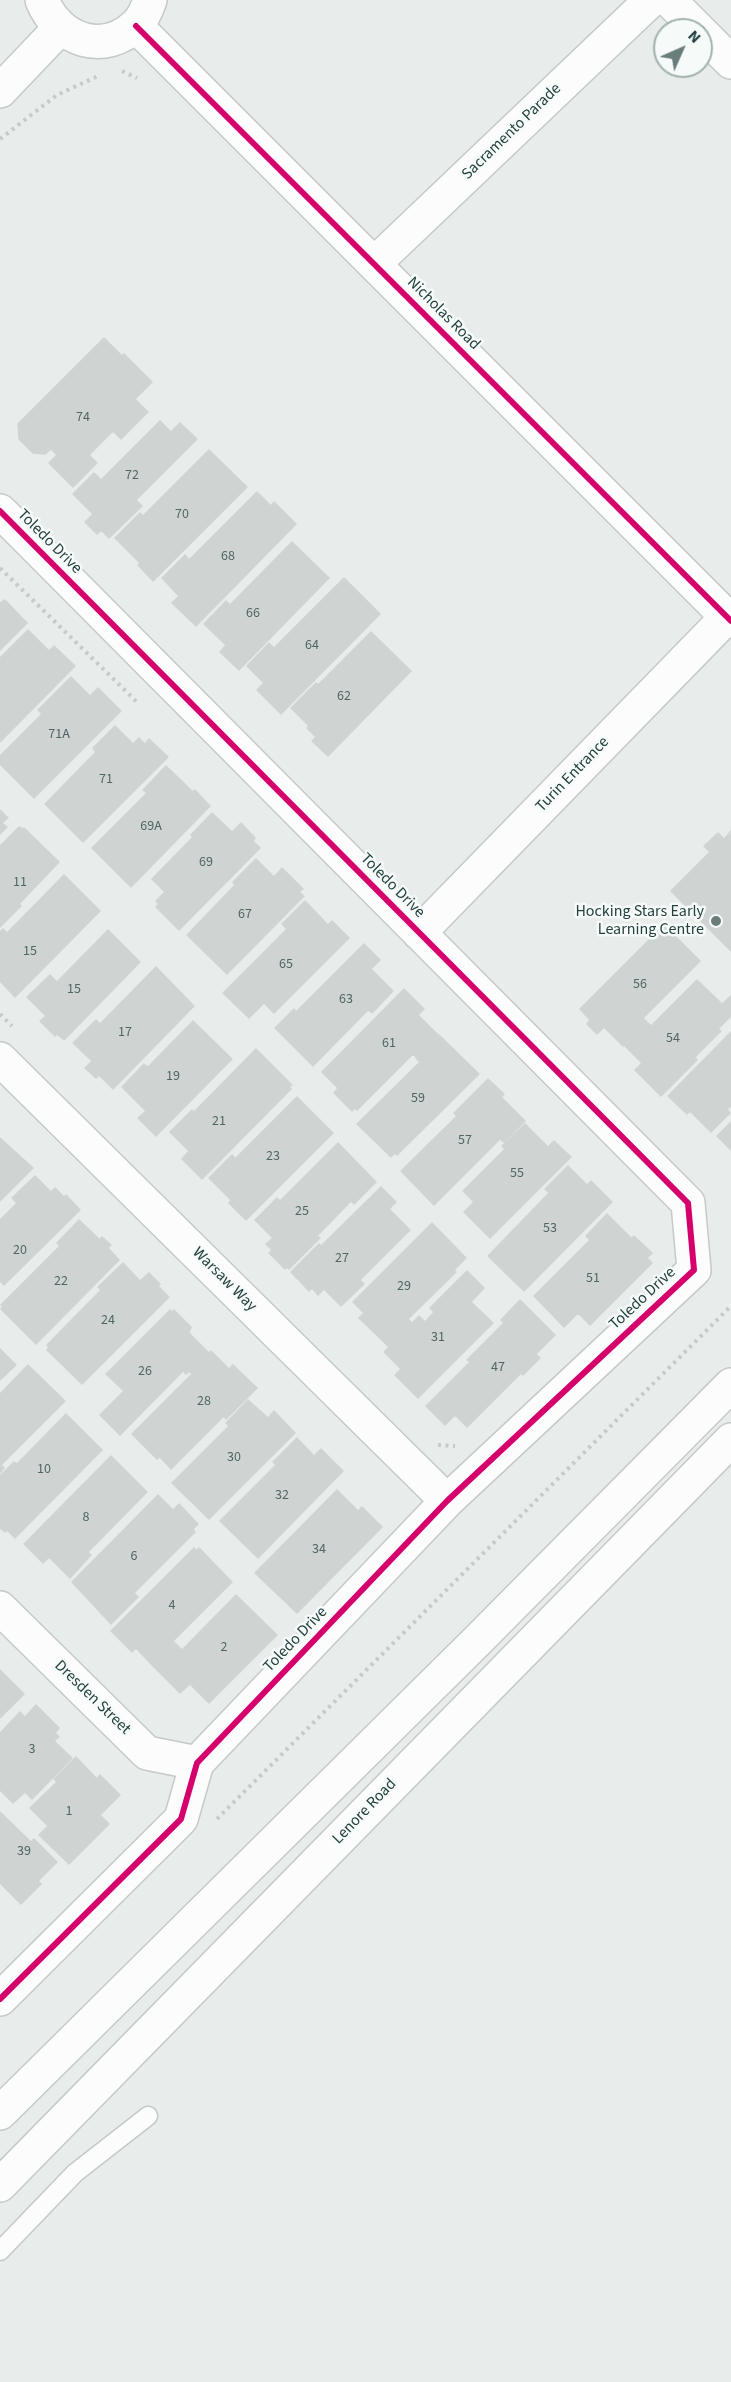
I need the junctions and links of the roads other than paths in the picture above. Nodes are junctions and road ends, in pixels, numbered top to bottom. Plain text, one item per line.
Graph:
1 (42, 0) edge
2 (651, 0) edge
3 (669, 0) edge
4 (143, 13) edge
5 (687, 18) edge
6 (60, 28) junction
7 (713, 44) edge
8 (731, 62) edge
9 (0, 91) edge
10 (374, 264) junction
11 (0, 512) edge
12 (729, 619) edge
13 (419, 933) junction
14 (0, 1059) edge
15 (731, 1385) edge
16 (731, 1440) edge
17 (447, 1501) junction
18 (0, 1608) edge
19 (197, 1763) junction
20 (0, 1999) edge
21 (0, 2113) edge
22 (148, 2116) dead end
23 (0, 2185) edge
24 (0, 2251) edge

1 - 6 street
2 - 10 street, Sacramento Parade
3 - 5 street
4 - 6 street
4 - 10 street, Nicholas Road
6 - 9 street
7 - 8 street
10 - 12 street, Nicholas Road
11 - 13 street, Toledo Drive
12 - 13 street, Turin Entrance
13 - 17 street, Toledo Drive
14 - 17 street, Warsaw Way
15 - 21 street
16 - 23 street, Lenore Road
17 - 19 street, Toledo Drive
18 - 19 street, Dresden Street
19 - 20 street, Toledo Drive
22 - 24 lane

